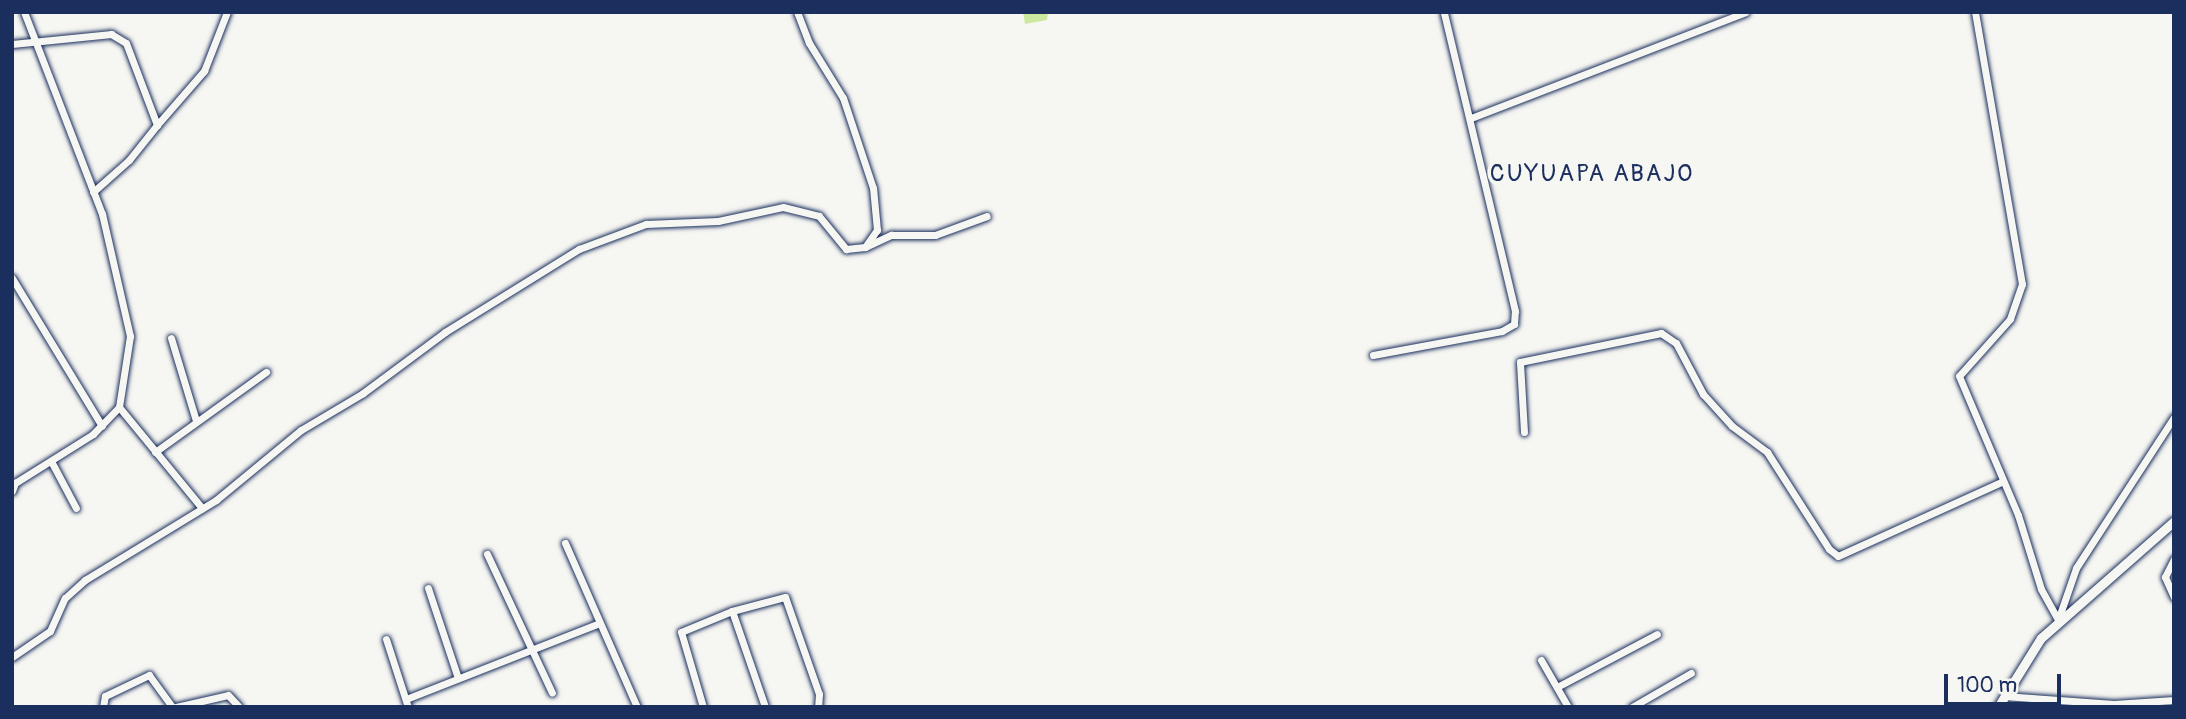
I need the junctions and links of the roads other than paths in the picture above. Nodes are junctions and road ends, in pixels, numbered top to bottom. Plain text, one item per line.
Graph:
1 (24, 12) edge
2 (227, 12) edge
3 (797, 12) edge
4 (1444, 12) edge
5 (1745, 12) edge
6 (1975, 12) edge
7 (12, 44) edge
8 (36, 44) junction
9 (1471, 118) junction
10 (157, 125) junction
11 (93, 192) junction
12 (987, 216) dead end
13 (864, 247) junction
14 (12, 278) edge
15 (171, 338) dead end
16 (1373, 355) dead end
17 (266, 372) dead end
18 (119, 407) junction
19 (2174, 417) edge
20 (196, 421) junction
21 (102, 426) junction
22 (1524, 432) dead end
23 (155, 452) junction
24 (51, 461) junction
25 (14, 480) edge
26 (2003, 481) junction
27 (12, 491) edge
28 (76, 508) dead end
29 (202, 508) junction
30 (2174, 521) edge
31 (565, 543) dead end
32 (487, 554) dead end
33 (2174, 559) edge
34 (428, 588) dead end
35 (2174, 597) edge
36 (732, 611) junction
37 (2058, 620) junction
38 (600, 623) junction
39 (1657, 634) dead end
40 (386, 639) dead end
41 (532, 649) junction
42 (12, 657) edge
43 (1541, 660) dead end
44 (1691, 673) dead end
45 (458, 678) junction
46 (1557, 687) junction
47 (552, 693) dead end
48 (2004, 696) junction
49 (2174, 701) edge
50 (407, 703) edge
51 (103, 707) edge
52 (174, 707) edge
53 (239, 707) edge
54 (637, 707) edge
55 (703, 707) edge
56 (765, 707) edge
57 (818, 707) edge
58 (1568, 707) edge
59 (1632, 707) edge
60 (1998, 707) edge

1 - 8 street
2 - 10 street
3 - 13 street
4 - 9 street
5 - 9 street
6 - 26 street
7 - 8 street
8 - 10 street
8 - 11 street
9 - 16 street
10 - 11 street
11 - 18 street
12 - 13 street
13 - 29 street
14 - 21 street
15 - 20 street
17 - 20 street
18 - 21 street
18 - 23 street
19 - 37 street
20 - 23 street
21 - 24 street
22 - 26 street
23 - 29 street
24 - 25 street
24 - 28 street
25 - 27 street
26 - 37 street
29 - 42 street
30 - 37 street
31 - 38 street
32 - 41 street
33 - 35 street
34 - 45 street
36 - 55 street
36 - 56 street
36 - 57 street
37 - 48 street
38 - 41 street
38 - 54 street
39 - 46 street
40 - 50 street
41 - 45 street
41 - 47 street
43 - 46 street
44 - 59 street
45 - 50 street
46 - 58 street
48 - 49 street
48 - 60 street
51 - 52 street
52 - 53 street

